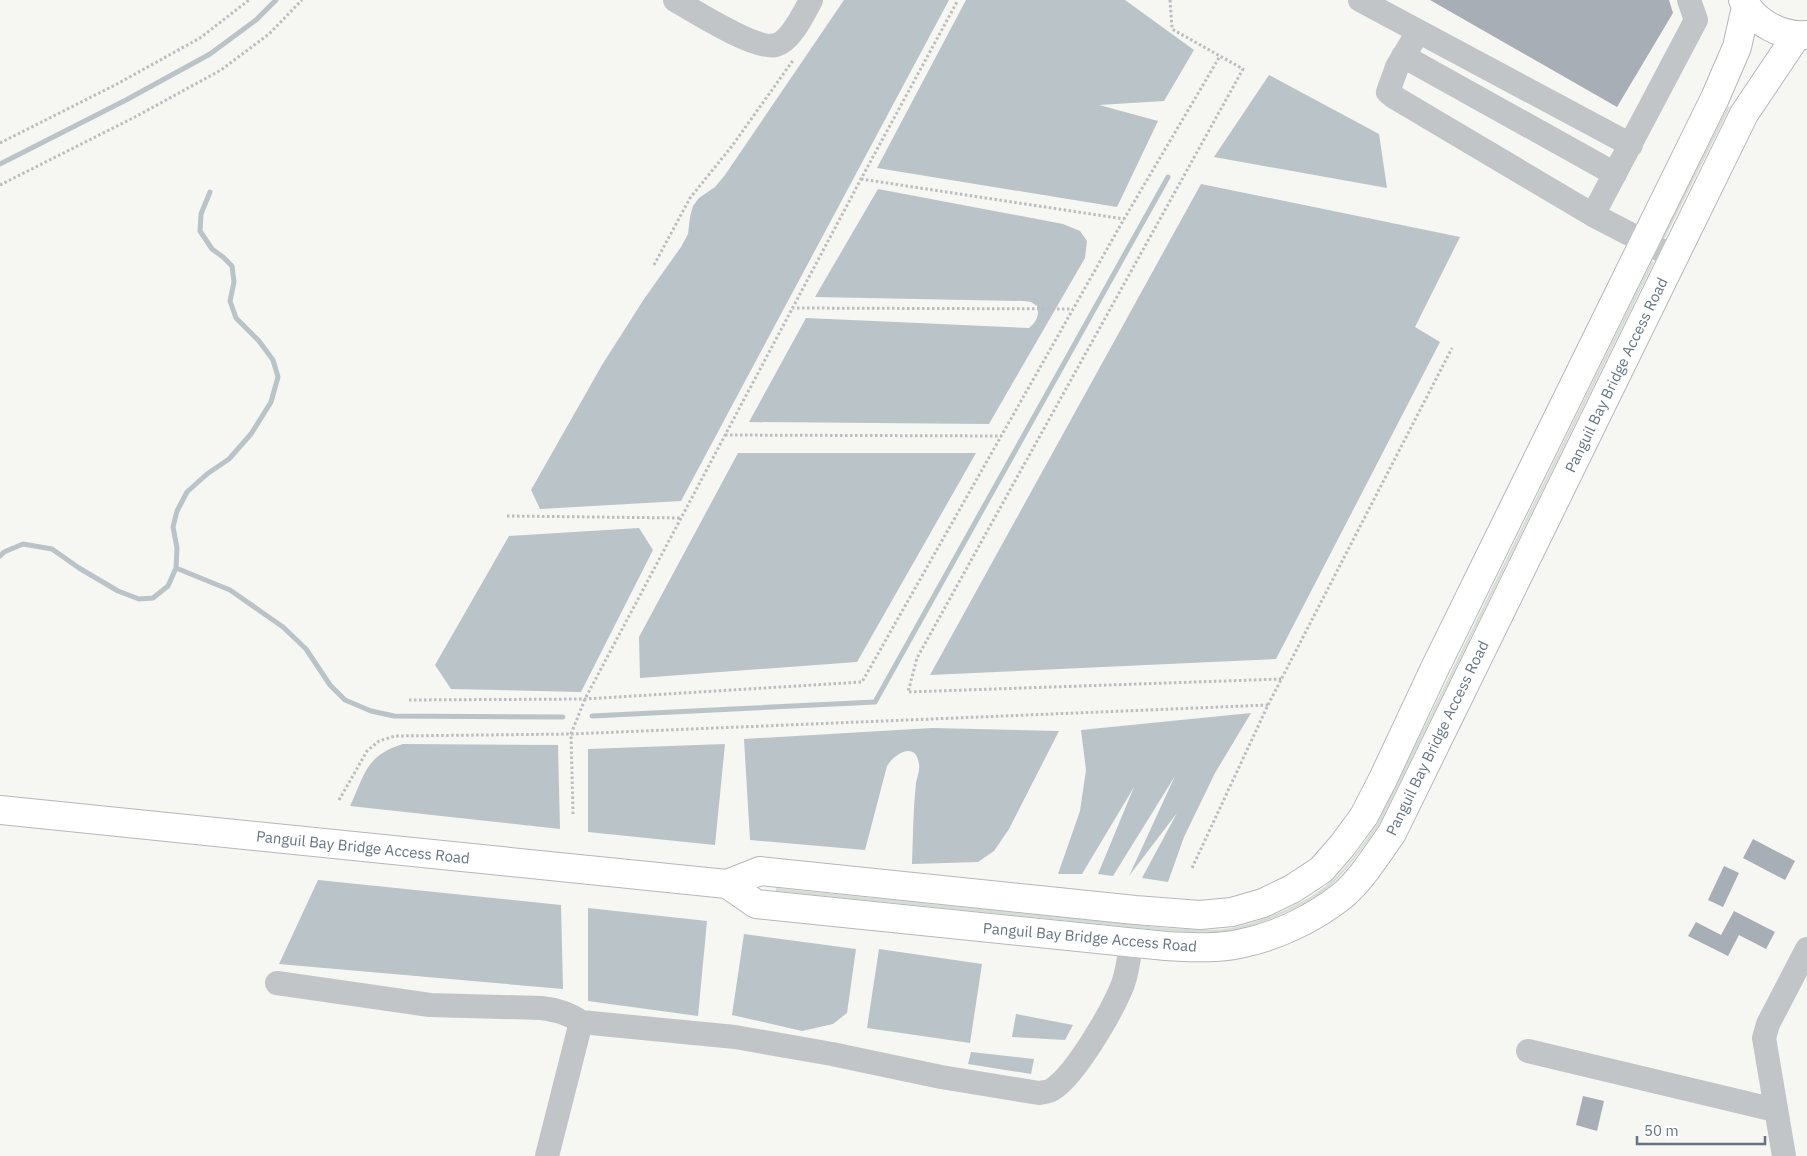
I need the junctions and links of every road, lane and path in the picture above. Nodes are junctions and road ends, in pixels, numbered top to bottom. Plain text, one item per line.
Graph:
1 (249, 0) edge
2 (302, 0) edge
3 (675, 0) edge
4 (811, 0) edge
5 (958, 0) edge
6 (1170, 0) edge
7 (1360, 0) edge
8 (1689, 0) edge
9 (1745, 3) edge
10 (1418, 32) junction
11 (1802, 35) edge
12 (798, 52) dead end
13 (1220, 56) junction
14 (1403, 56) junction
15 (0, 143) edge
16 (1631, 145) junction
17 (1615, 174) junction
18 (861, 179) junction
19 (0, 185) edge
20 (1593, 215) junction
21 (1124, 219) junction
22 (1644, 242) junction
23 (1674, 257) junction
24 (654, 264) dead end
25 (792, 308) junction
26 (1073, 309) junction
27 (1452, 348) dead end
28 (724, 436) junction
29 (1001, 436) junction
30 (507, 516) dead end
31 (681, 518) junction
32 (1281, 680) junction
33 (585, 699) junction
34 (409, 700) dead end
35 (1268, 705) junction
36 (572, 734) junction
37 (339, 800) dead end
38 (0, 810) edge
39 (573, 814) dead end
40 (1192, 868) dead end
41 (727, 884) junction
42 (1131, 943) junction
43 (1807, 948) edge
44 (277, 983) dead end
45 (582, 1022) junction
46 (1528, 1051) dead end
47 (1775, 1110) junction
48 (547, 1156) edge
49 (1784, 1156) edge

1 - 15 path
2 - 19 path
3 - 4 street
5 - 18 path
6 - 13 path
7 - 10 street
8 - 16 street
9 - 11 highway
9 - 22 highway, Panguil Bay Bridge Access Road
10 - 14 street
10 - 16 street
11 - 23 highway, Panguil Bay Bridge Access Road
12 - 24 path
13 - 21 path
13 - 32 path
14 - 17 street
14 - 20 street
16 - 17 street
17 - 20 street
18 - 21 path
18 - 25 path
20 - 22 street
21 - 26 path
22 - 23 street
22 - 41 highway, Panguil Bay Bridge Access Road
23 - 42 highway, Panguil Bay Bridge Access Road
25 - 26 path
25 - 28 path
26 - 29 path
27 - 32 path
28 - 29 path
28 - 31 path
29 - 33 path
30 - 31 path
31 - 33 path
32 - 35 path
33 - 34 path
33 - 36 path
35 - 36 path
35 - 40 path
36 - 37 path
36 - 39 path
38 - 41 highway, Panguil Bay Bridge Access Road
41 - 42 highway, Panguil Bay Bridge Access Road
42 - 45 street
43 - 47 street
44 - 45 street
45 - 48 street
46 - 47 street
47 - 49 street

